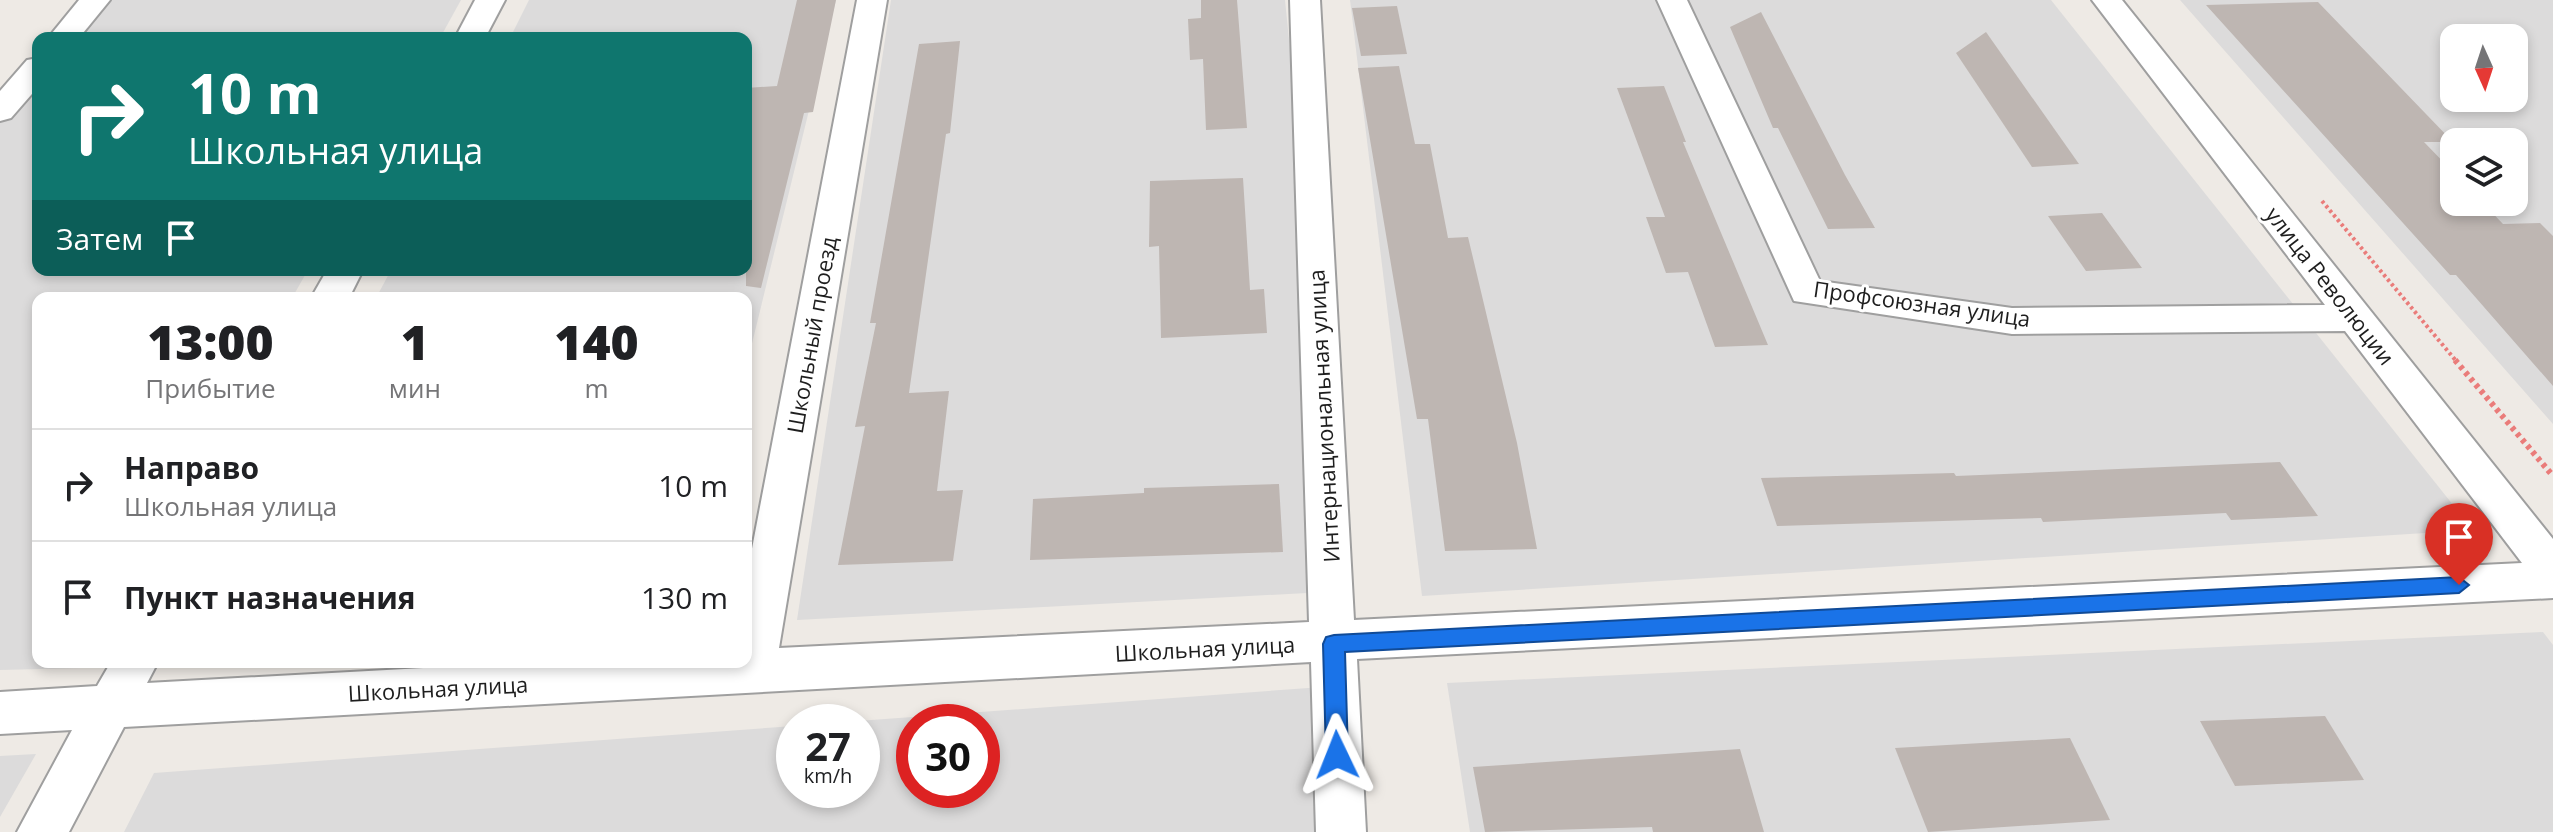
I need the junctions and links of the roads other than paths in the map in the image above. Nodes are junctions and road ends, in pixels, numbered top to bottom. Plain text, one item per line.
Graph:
1 (95, 0) edge
2 (490, 0) edge
3 (872, 0) edge
4 (1305, 0) edge
5 (1672, 0) edge
6 (2107, 0) edge
7 (68, 32) edge
8 (473, 32) edge
9 (32, 74) edge
10 (0, 111) edge
11 (2356, 318) junction
12 (2553, 571) edge
13 (2553, 580) edge
14 (1334, 644) junction
15 (132, 668) edge
16 (752, 670) junction
17 (110, 709) junction
18 (0, 713) edge
19 (42, 832) edge
20 (1341, 832) edge

1 - 7 street
2 - 8 street
3 - 16 street, Школьный проезд
4 - 14 street, Интернациональная улица
5 - 11 street, Профсоюзная улица
6 - 11 street, улица Революции
9 - 10 street
11 - 12 street, улица Революции
13 - 14 street, Школьная улица
14 - 16 street, Школьная улица
14 - 20 street, Интернациональная улица
15 - 17 street
16 - 17 street, Школьная улица
17 - 18 street, Школьная улица
17 - 19 street

